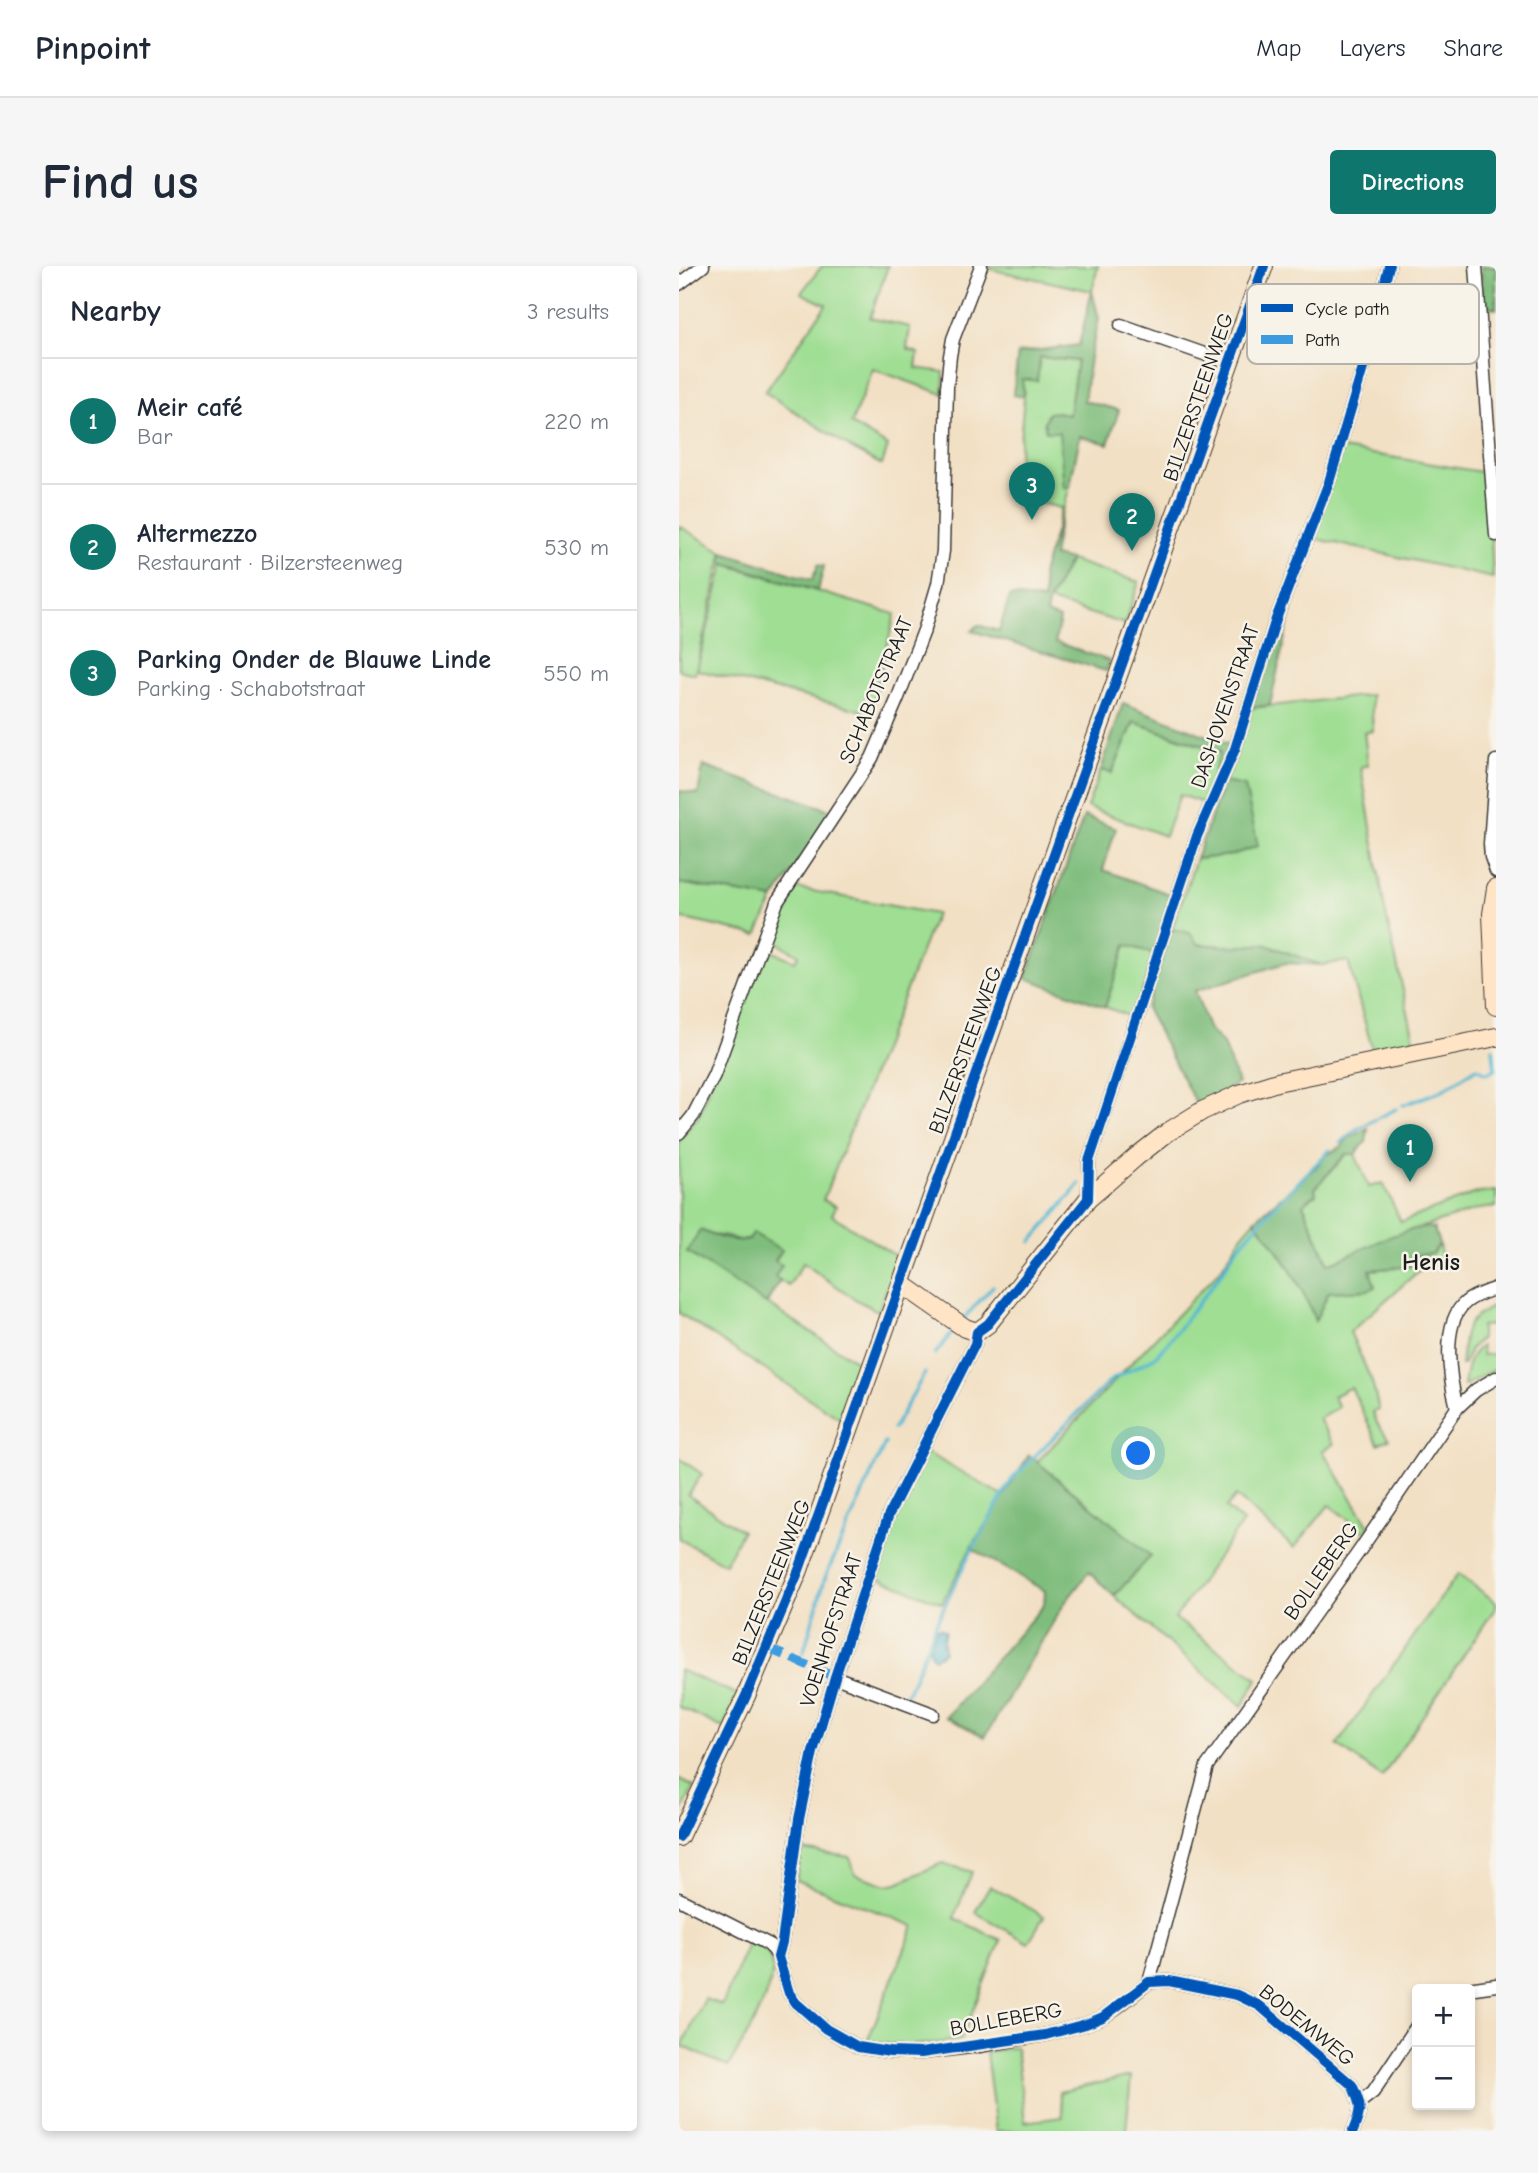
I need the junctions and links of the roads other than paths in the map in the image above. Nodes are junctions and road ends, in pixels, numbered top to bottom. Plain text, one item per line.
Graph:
1 (703, 266) edge
2 (981, 266) edge
3 (1264, 266) edge
4 (1389, 266) edge
5 (1476, 266) edge
6 (679, 284) edge
7 (1258, 284) edge
8 (1384, 284) edge
9 (1477, 284) edge
10 (1479, 306) edge
11 (1247, 314) edge
12 (1121, 326) dead end
13 (1230, 363) junction
14 (1364, 364) edge
15 (1496, 535) edge
16 (1496, 761) edge
17 (1496, 871) edge
18 (1496, 888) edge
19 (1496, 1006) edge
20 (1496, 1037) edge
21 (679, 1133) edge
22 (1088, 1199) junction
23 (902, 1284) junction
24 (1496, 1288) edge
25 (977, 1332) junction
26 (1496, 1378) edge
27 (1457, 1408) junction
28 (835, 1677) junction
29 (933, 1714) dead end
30 (679, 1837) edge
31 (679, 1899) edge
32 (778, 1957) junction
33 (1149, 1982) junction
34 (1496, 1984) edge
35 (1475, 1988) edge
36 (1412, 2034) edge
37 (1360, 2102) junction
38 (1353, 2131) edge

1 - 6 street
2 - 21 street, SCHABOTSTRAAT
3 - 7 main road, BILZERSTEENWEG
4 - 8 street, DASHOVENSTRAAT
5 - 9 street
10 - 15 street
11 - 13 main road, BILZERSTEENWEG
12 - 13 street, BILZERSTEENWEG
13 - 23 main road, BILZERSTEENWEG
14 - 22 street, DASHOVENSTRAAT
16 - 17 street
18 - 19 main road
20 - 22 main road
22 - 25 main road
23 - 25 main road
23 - 30 main road, BILZERSTEENWEG
24 - 27 street
25 - 28 street, VOENHOFSTRAAT
26 - 27 street, BOLLEBERG
27 - 33 street, BOLLEBERG
28 - 29 street
28 - 32 street, VOENHOFSTRAAT
31 - 32 street
32 - 33 street, BOLLEBERG
33 - 37 street, BODEMWEG
34 - 35 street
36 - 37 street
37 - 38 street

